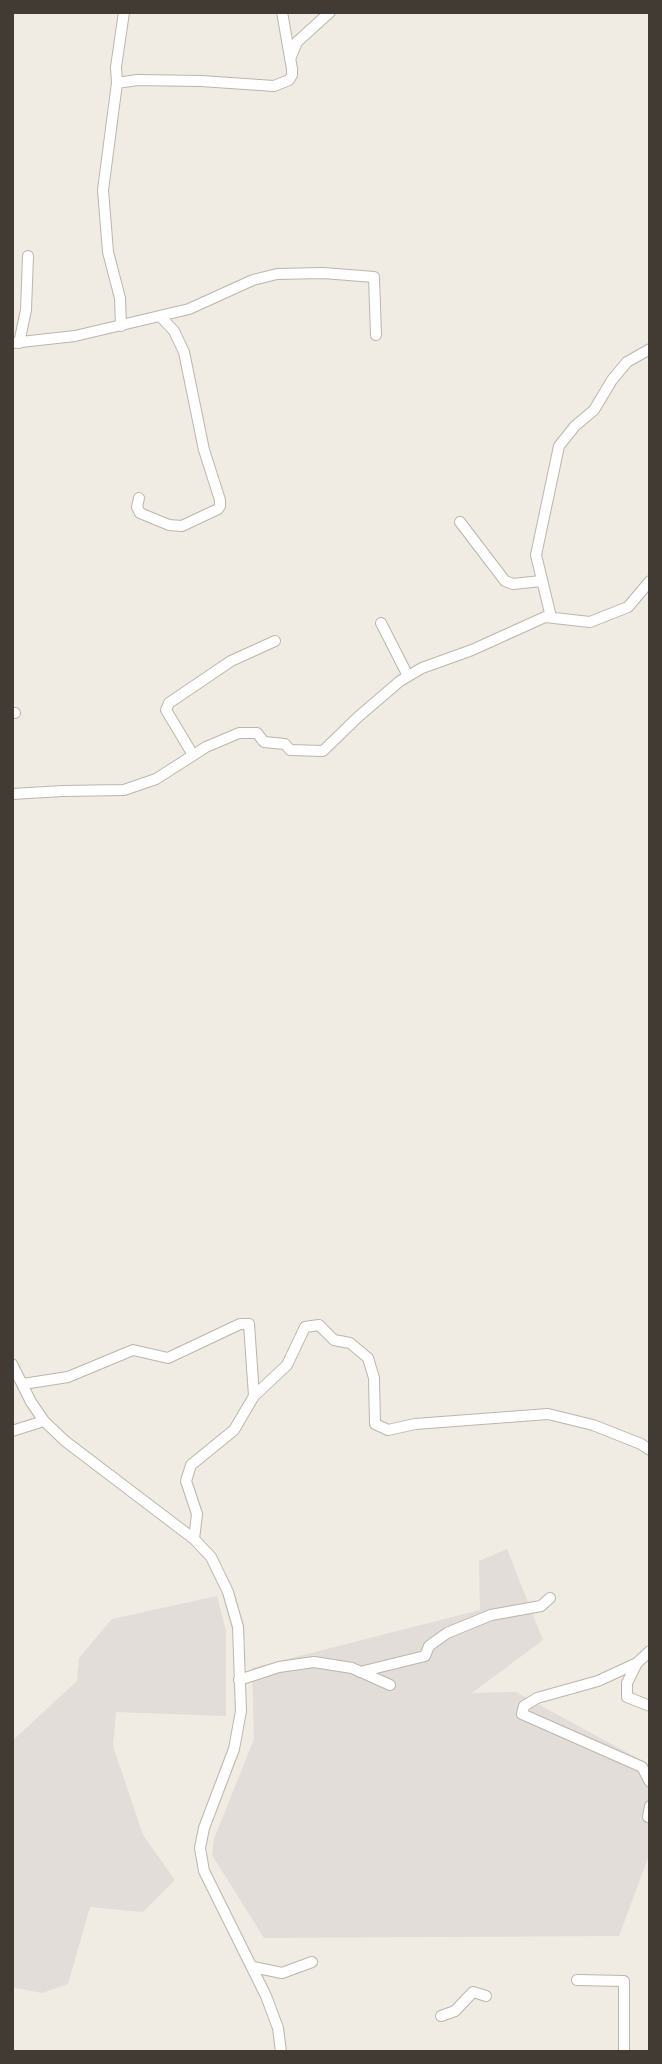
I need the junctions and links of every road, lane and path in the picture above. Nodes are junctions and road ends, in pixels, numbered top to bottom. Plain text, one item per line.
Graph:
1 (124, 12) edge
2 (282, 12) edge
3 (330, 12) edge
4 (290, 61) junction
5 (117, 83) junction
6 (28, 256) dead end
7 (160, 316) junction
8 (121, 326) junction
9 (376, 335) dead end
10 (15, 343) edge
11 (650, 349) edge
12 (139, 498) dead end
13 (460, 522) dead end
14 (541, 581) junction
15 (650, 581) edge
16 (551, 617) junction
17 (382, 623) dead end
18 (275, 641) dead end
19 (408, 676) junction
20 (193, 755) junction
21 (12, 794) edge
22 (14, 1369) edge
23 (23, 1384) junction
24 (254, 1396) junction
25 (44, 1421) junction
26 (12, 1431) edge
27 (650, 1450) edge
28 (194, 1539) junction
29 (550, 1598) dead end
30 (650, 1651) edge
31 (637, 1663) junction
32 (360, 1672) junction
33 (239, 1680) junction
34 (390, 1685) dead end
35 (650, 1706) edge
36 (650, 1782) edge
37 (312, 1962) dead end
38 (253, 1967) junction
39 (577, 1980) dead end
40 (486, 1996) dead end
41 (441, 2016) dead end
42 (281, 2052) edge
43 (624, 2052) edge

1 - 5 street
2 - 4 street
3 - 4 street
4 - 5 street
5 - 8 street
6 - 10 street
7 - 8 street
7 - 9 street
7 - 12 street
8 - 10 street
11 - 14 street
13 - 14 street
14 - 16 street
15 - 16 street
16 - 19 street
17 - 19 street
18 - 20 street
19 - 20 street
20 - 21 street
22 - 23 street
23 - 24 street
23 - 25 street
24 - 27 street
24 - 28 street
25 - 26 street
25 - 28 street
28 - 33 street
29 - 32 street
30 - 31 street
31 - 35 street
31 - 36 street
32 - 33 street
32 - 34 street
33 - 38 street
37 - 38 street
38 - 42 street
39 - 43 street
40 - 41 street

